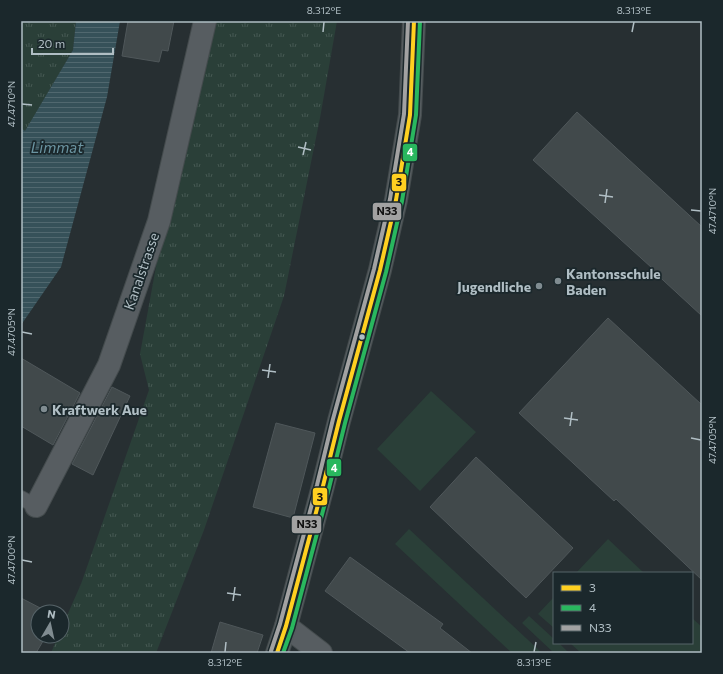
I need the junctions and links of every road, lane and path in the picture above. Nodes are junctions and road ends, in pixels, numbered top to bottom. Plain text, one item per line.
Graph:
1 (205, 21) edge
2 (414, 21) edge
3 (28, 502) edge
4 (286, 626) junction
5 (277, 653) edge
6 (321, 653) edge

1 - 3 street, Kanalstrasse
2 - 4 main road
4 - 5 main road
4 - 6 street

